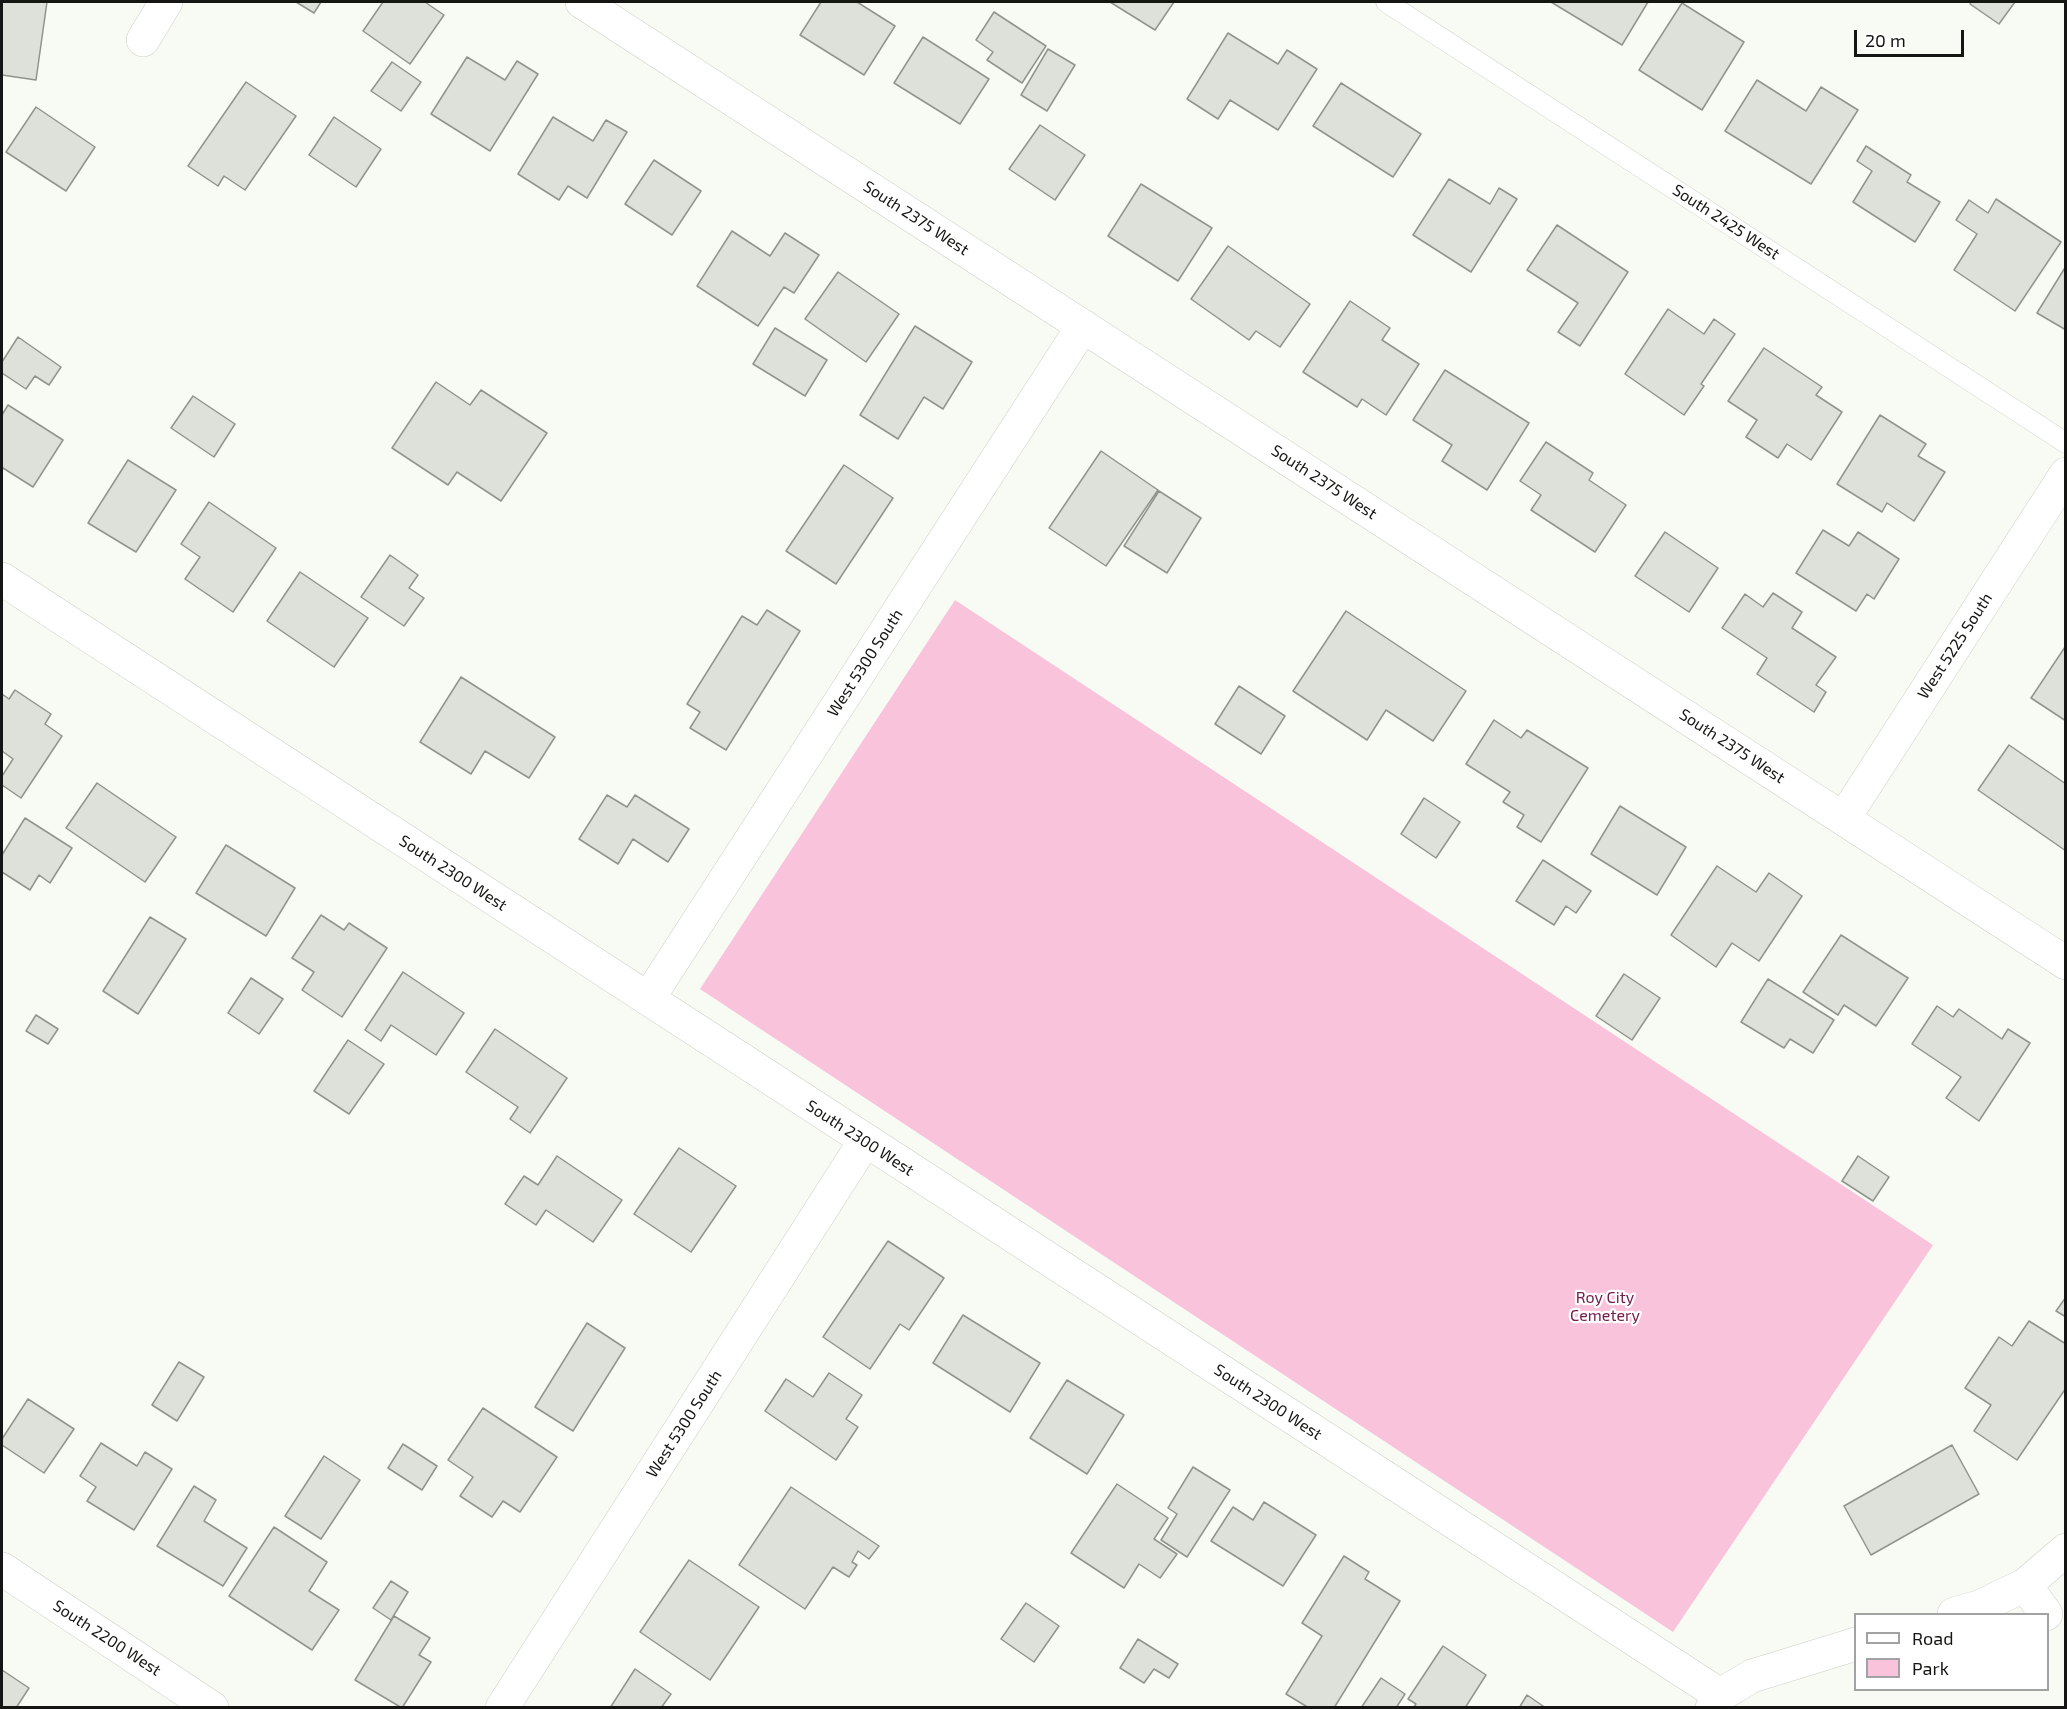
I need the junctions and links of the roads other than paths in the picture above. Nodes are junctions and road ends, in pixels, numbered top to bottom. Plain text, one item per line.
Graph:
1 (166, 2) edge
2 (582, 2) edge
3 (1386, 2) edge
4 (143, 40) dead end
5 (1083, 326) junction
6 (2066, 442) edge
7 (2066, 474) edge
8 (2, 579) edge
9 (1844, 818) junction
10 (2066, 963) edge
11 (648, 999) junction
12 (865, 1141) junction
13 (2066, 1550) edge
14 (2, 1569) edge
15 (2025, 1586) junction
16 (1958, 1613) edge
17 (2045, 1613) edge
18 (2049, 1617) edge
19 (2066, 1634) edge
20 (1854, 1645) edge
21 (1716, 1701) edge
22 (212, 1707) edge
23 (502, 1707) edge

1 - 4 street
2 - 5 street, South 2375 West
3 - 6 lane, South 2425 West
5 - 9 street, South 2375 West
5 - 11 street, West 5300 South
7 - 9 street, West 5225 South
8 - 11 street, South 2300 West
9 - 10 street, South 2375 West
11 - 12 street, South 2300 West
12 - 21 street, South 2300 West
12 - 23 street, West 5300 South
13 - 15 street
14 - 22 street, South 2200 West
15 - 16 street
15 - 17 street
18 - 19 street
20 - 21 street

